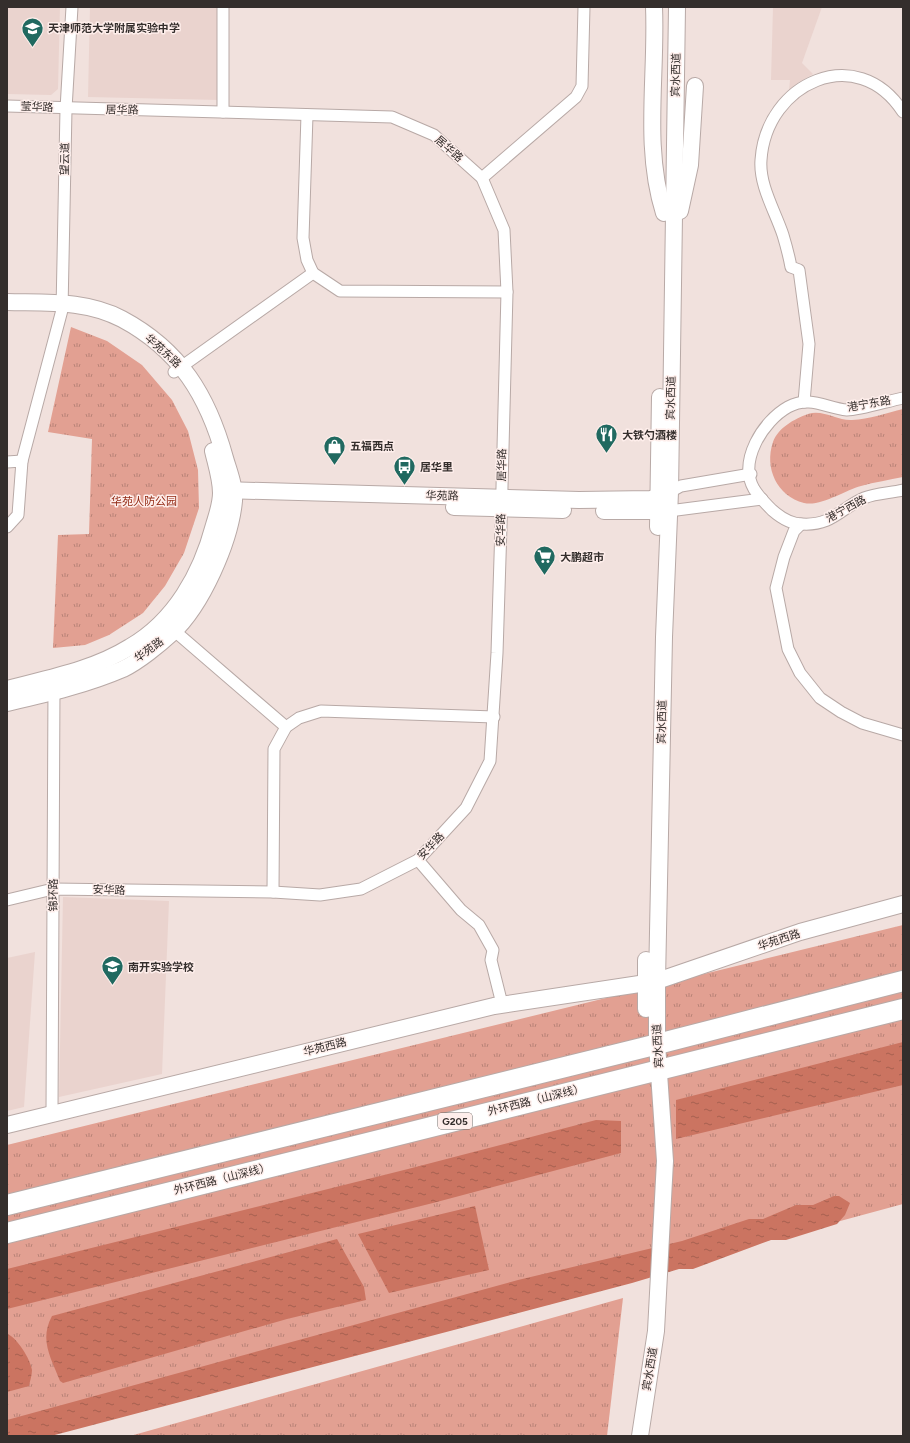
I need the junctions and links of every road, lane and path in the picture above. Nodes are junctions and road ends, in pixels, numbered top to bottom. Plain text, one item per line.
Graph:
1 (72, 7) edge
2 (223, 7) edge
3 (584, 7) edge
4 (654, 7) edge
5 (667, 7) edge
6 (677, 7) edge
7 (695, 86) dead end
8 (7, 106) edge
9 (66, 108) junction
10 (223, 112) junction
11 (903, 112) edge
12 (307, 115) junction
13 (482, 178) junction
14 (664, 213) junction
15 (674, 232) junction
16 (313, 273) junction
17 (507, 292) junction
18 (7, 302) edge
19 (63, 307) junction
20 (7, 309) edge
21 (178, 369) junction
22 (903, 398) edge
23 (804, 402) junction
24 (22, 461) junction
25 (7, 462) edge
26 (223, 469) junction
27 (751, 474) junction
28 (665, 476) junction
29 (754, 488) joint
30 (903, 490) edge
31 (230, 494) junction
32 (259, 496) junction
33 (762, 499) junction
34 (663, 502) junction
35 (501, 503) junction
36 (638, 506) junction
37 (800, 524) junction
38 (7, 527) edge
39 (169, 625) junction
40 (54, 684) junction
41 (7, 689) edge
42 (7, 704) edge
43 (494, 717) junction
44 (286, 727) junction
45 (903, 735) edge
46 (418, 860) junction
47 (53, 888) junction
48 (272, 892) junction
49 (7, 900) edge
50 (903, 904) edge
51 (903, 981) edge
52 (651, 982) junction
53 (502, 1004) junction
54 (903, 1009) edge
55 (652, 1045) junction
56 (654, 1070) junction
57 (52, 1113) junction
58 (7, 1125) edge
59 (7, 1205) edge
60 (7, 1233) edge
61 (653, 1283) junction
62 (629, 1436) edge
63 (640, 1436) edge

1 - 9 street, 望云道
2 - 10 street
3 - 13 street
4 - 14 main road
5 - 14 main road, 宾水西道
6 - 15 main road, 宾水西道
7 - 15 main road
8 - 9 street, 莹华路
9 - 10 street, 居华路
9 - 19 street, 望云道
10 - 12 street, 居华路
11 - 23 street
12 - 13 street, 居华路
12 - 16 street
13 - 17 street, 居华路
14 - 28 main road, 宾水西道
15 - 28 main road, 宾水西道
16 - 17 street
16 - 21 street
17 - 35 street, 居华路
18 - 19 main road, 华苑东路
19 - 20 main road, 华苑东路
19 - 21 main road, 华苑东路
19 - 24 street, 望云道
21 - 26 main road, 华苑东路
22 - 23 street, 港宁东路
23 - 27 street, 港宁东路
24 - 25 street
24 - 38 street, 望云道
26 - 31 main road, 华苑东路
26 - 32 main road
27 - 29 street, 港宁东路
27 - 34 street
28 - 34 main road, 宾水西道
28 - 36 main road
29 - 33 street, 港宁西路
30 - 37 street, 港宁西路
31 - 32 main road, 华苑路
31 - 39 main road, 华苑路
32 - 35 main road, 华苑路
33 - 34 street
33 - 37 street, 港宁西路
34 - 36 main road, 华苑路
34 - 52 main road, 宾水西道
35 - 36 main road, 华苑路
35 - 43 street, 安华路
37 - 45 street
39 - 40 main road, 华苑路
39 - 44 street
40 - 41 main road, 华苑路
40 - 42 main road, 华苑路
40 - 47 street, 锦环路
43 - 44 street
43 - 46 street, 安华路
44 - 48 street
46 - 48 street, 安华路
46 - 53 street
47 - 48 street, 安华路
47 - 49 street, 安华路
47 - 57 street, 锦环路
50 - 52 main road, 华苑西路
51 - 55 highway, G205
52 - 53 main road, 华苑西路
52 - 55 main road, 宾水西道
53 - 57 main road, 华苑西路
54 - 56 highway, 外环西路（山深线） / G205
55 - 56 main road, 宾水西道
55 - 59 highway, G205
56 - 60 highway, 外环西路（山深线） / G205
56 - 61 main road, 宾水西道
57 - 58 main road, 华苑西路
61 - 62 main road, 宾水西道
61 - 63 main road, 宾水西道

